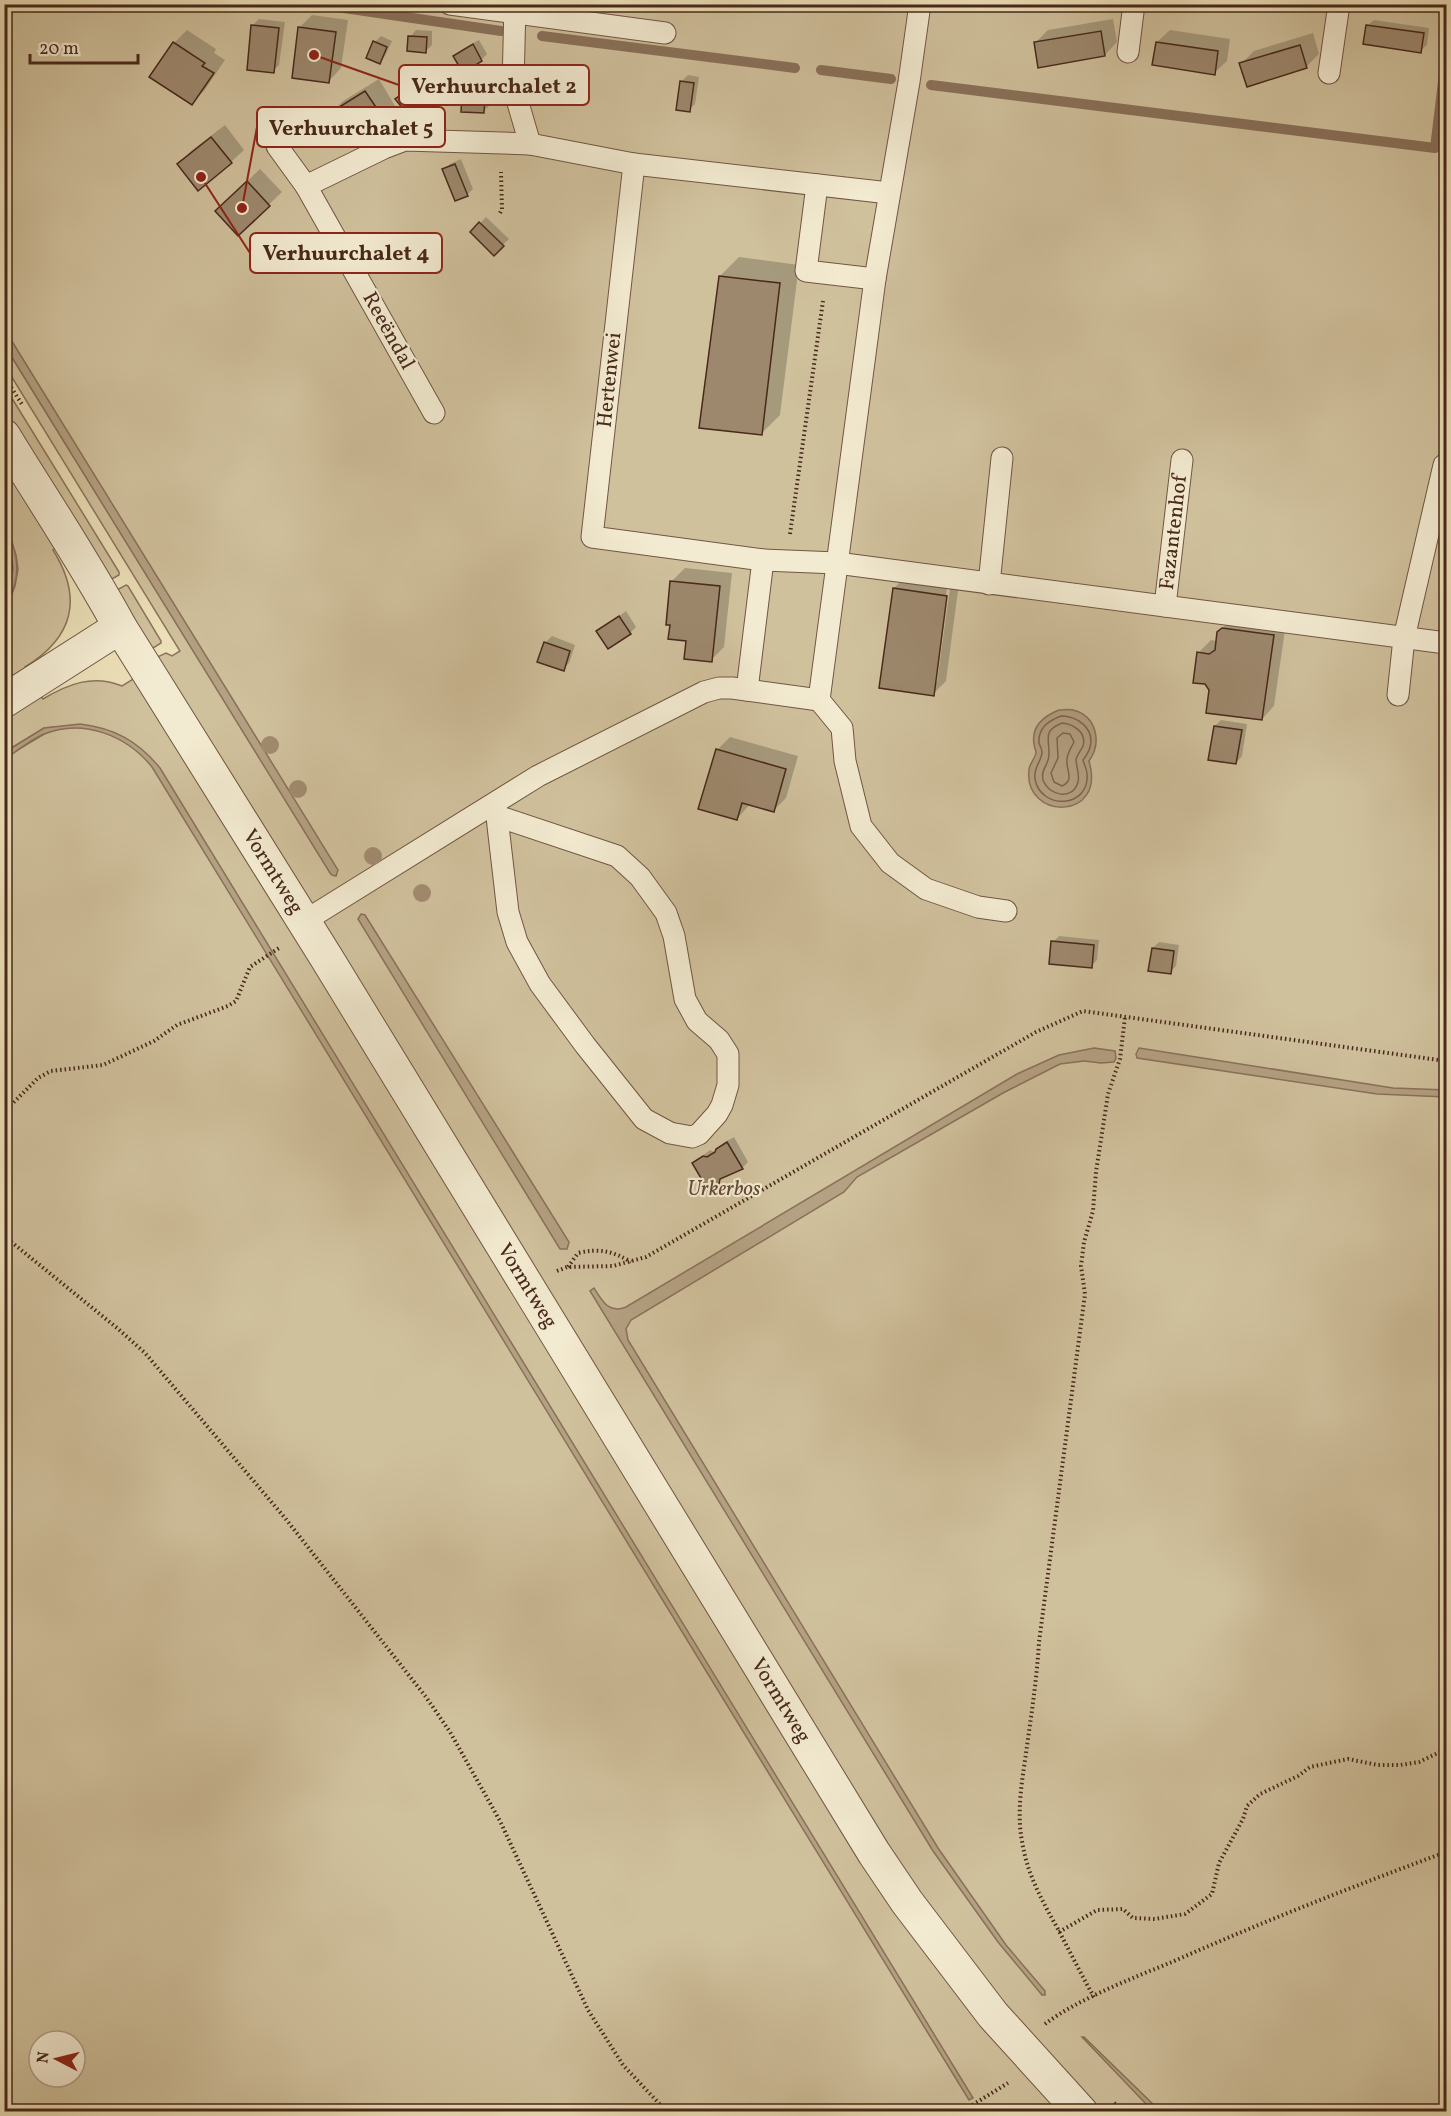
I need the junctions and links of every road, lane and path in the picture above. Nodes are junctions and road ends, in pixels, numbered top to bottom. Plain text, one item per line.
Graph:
1 (450, 4) edge
2 (920, 4) edge
3 (1134, 4) edge
4 (1339, 4) edge
5 (515, 8) edge
6 (665, 33) dead end
7 (1128, 52) dead end
8 (1329, 73) dead end
9 (506, 144) junction
10 (530, 144) junction
11 (277, 146) dead end
12 (634, 164) junction
13 (817, 185) junction
14 (306, 186) junction
15 (889, 193) junction
16 (500, 213) dead end
17 (827, 273) junction
18 (875, 279) junction
19 (434, 413) dead end
20 (4, 436) edge
21 (1002, 458) dead end
22 (1182, 460) dead end
23 (1444, 465) dead end
24 (763, 560) junction
25 (787, 561) junction
26 (837, 563) junction
27 (990, 584) junction
28 (1165, 606) junction
29 (120, 627) junction
30 (1404, 638) junction
31 (1446, 643) edge
32 (747, 690) junction
33 (1398, 695) dead end
34 (819, 700) junction
35 (4, 701) edge
36 (494, 811) junction
37 (1006, 911) dead end
38 (303, 922) junction
39 (281, 947) dead end
40 (1125, 1017) junction
41 (1446, 1061) edge
42 (4, 1112) edge
43 (4, 1236) edge
44 (631, 1262) junction
45 (567, 1267) junction
46 (559, 1270) dead end
47 (1446, 1749) edge
48 (1446, 1852) edge
49 (1059, 1932) junction
50 (1095, 1997) junction
51 (1046, 2023) dead end
52 (1011, 2081) dead end
53 (667, 2112) edge
54 (961, 2112) edge
55 (1082, 2112) edge

1 - 5 lane
2 - 15 lane
3 - 7 lane
4 - 8 lane
5 - 6 lane
5 - 10 lane
9 - 10 lane
9 - 14 lane
9 - 16 path
10 - 12 lane
11 - 14 lane, Reeëndal
12 - 13 lane
12 - 24 lane, Hertenwei
13 - 15 lane
13 - 17 lane
14 - 19 lane, Reeëndal
15 - 18 lane
17 - 18 lane
17 - 25 path
18 - 26 lane
20 - 29 street, Vormtweg
21 - 27 lane
22 - 28 lane, Fazantenhof
23 - 30 lane
24 - 25 lane
24 - 32 lane
25 - 26 lane
26 - 27 lane
26 - 34 lane
27 - 28 lane
28 - 30 lane
29 - 35 street
29 - 38 street, Vormtweg
30 - 31 lane
30 - 33 lane
32 - 34 lane
32 - 36 lane
34 - 37 lane
36 - 36 lane
36 - 38 lane
38 - 55 street, Vormtweg
39 - 42 path
40 - 41 path
40 - 44 path
40 - 49 path
43 - 53 path
44 - 45 path
44 - 45 path
45 - 46 path
47 - 49 path
48 - 50 path
49 - 50 path
50 - 51 path
52 - 54 path

